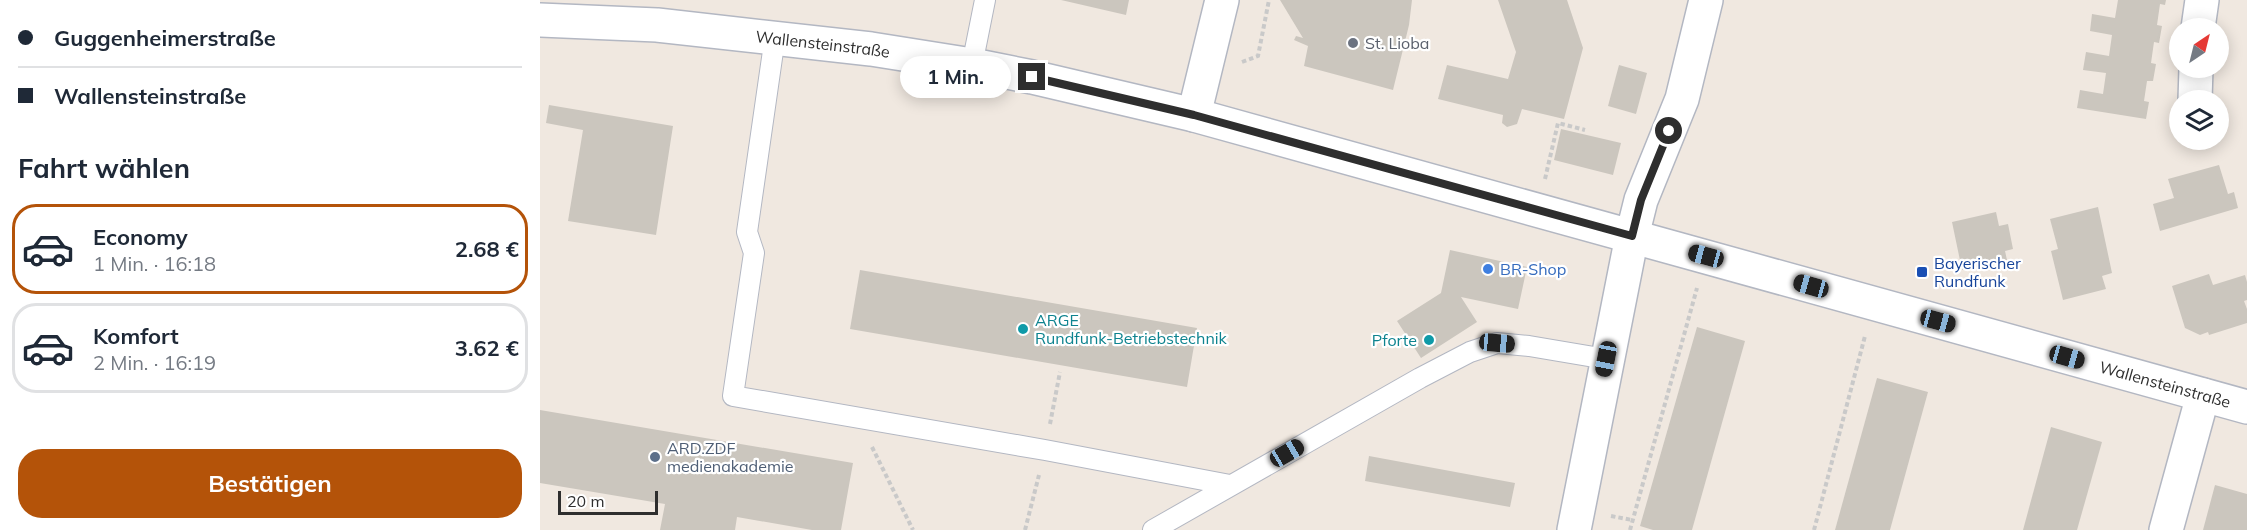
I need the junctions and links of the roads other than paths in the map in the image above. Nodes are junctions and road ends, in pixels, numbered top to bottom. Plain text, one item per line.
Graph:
1 (985, 0) edge
2 (1222, 0) edge
3 (1706, 0) edge
4 (2202, 0) edge
5 (2199, 18) edge
6 (540, 20) edge
7 (775, 37) junction
8 (972, 65) junction
9 (1194, 115) junction
10 (1632, 236) junction
11 (1606, 359) junction
12 (2203, 395) junction
13 (2247, 407) edge
14 (1230, 485) junction
15 (1153, 530) edge
16 (1574, 530) edge
17 (2166, 530) edge

1 - 8 lane
2 - 9 street
3 - 10 street
4 - 5 street
6 - 7 street, Wallensteinstraße
7 - 8 street, Wallensteinstraße
7 - 14 lane
8 - 9 street, Wallensteinstraße
9 - 10 street, Wallensteinstraße
10 - 11 street
10 - 12 street, Wallensteinstraße
11 - 14 lane
11 - 16 street
12 - 13 street, Wallensteinstraße
12 - 17 street
14 - 15 lane

